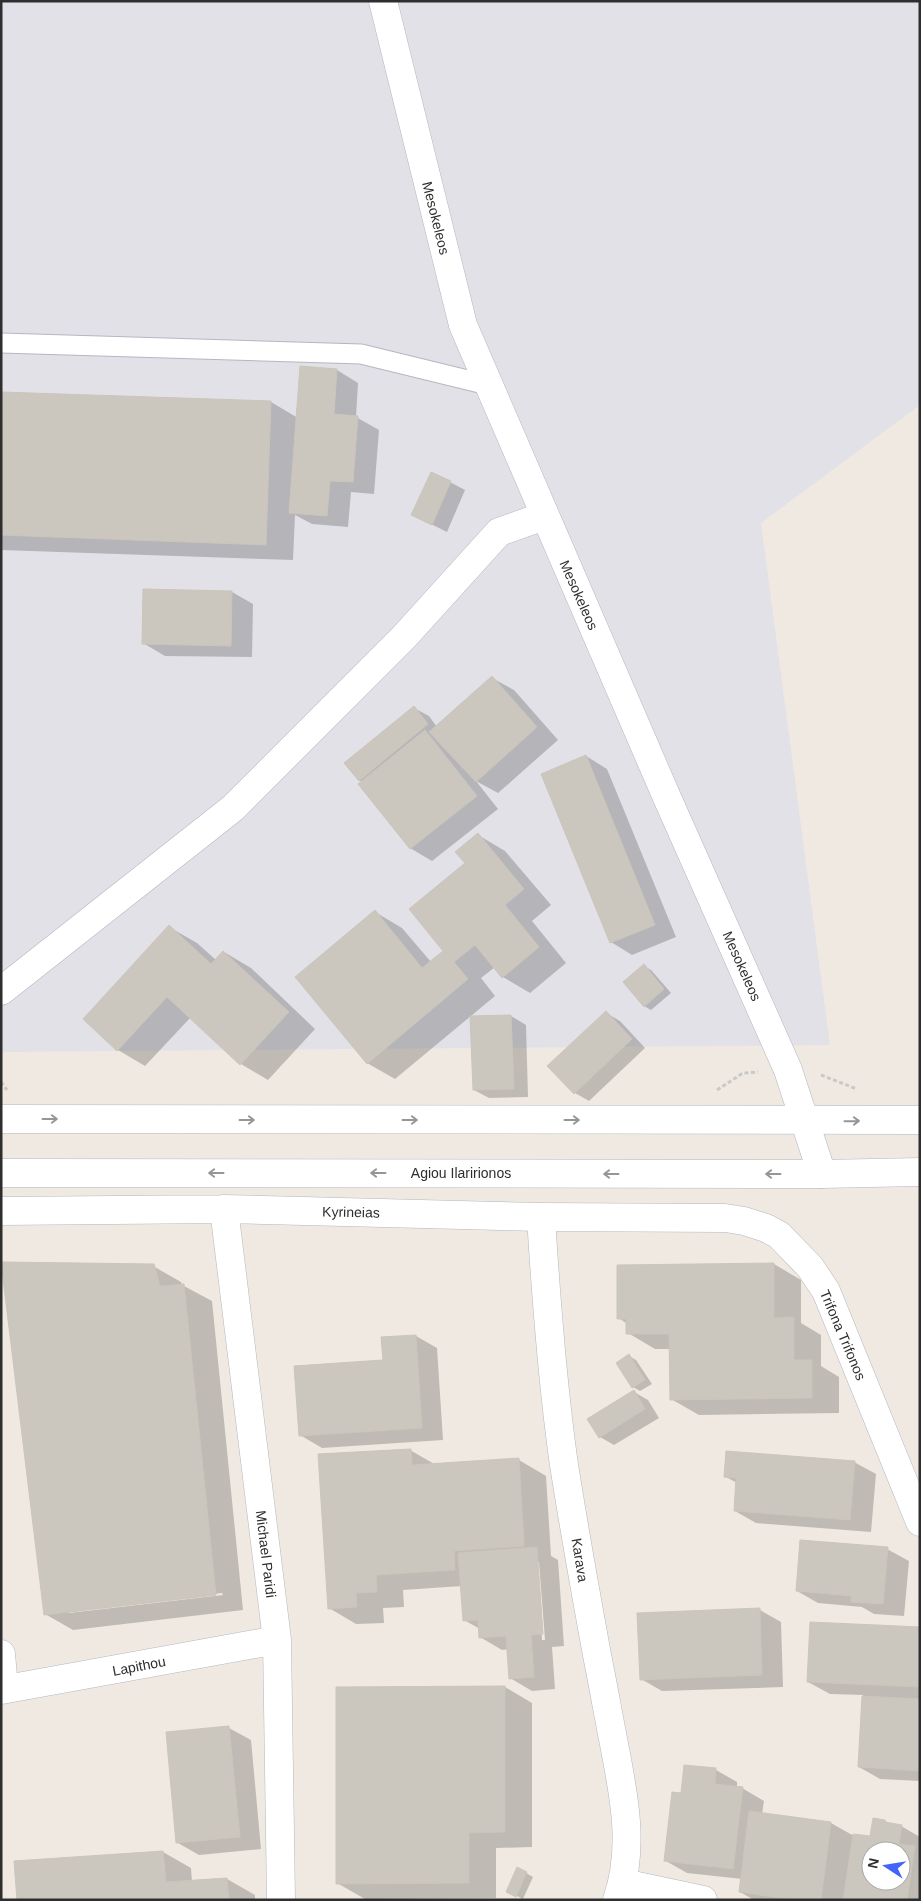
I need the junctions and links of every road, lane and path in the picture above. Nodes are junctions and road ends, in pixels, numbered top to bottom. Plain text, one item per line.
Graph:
1 (383, 1) edge
2 (1, 343) edge
3 (488, 385) junction
4 (544, 516) junction
5 (1, 991) edge
6 (1, 1119) edge
7 (920, 1120) edge
8 (804, 1121) junction
9 (920, 1172) edge
10 (1, 1173) edge
11 (822, 1174) junction
12 (224, 1209) junction
13 (1, 1211) edge
14 (541, 1217) junction
15 (700, 1218) joint
16 (917, 1507) edge
17 (277, 1640) junction
18 (1, 1654) edge
19 (3, 1689) edge
20 (620, 1891) edge
21 (281, 1900) edge
22 (703, 1900) edge

1 - 3 street, Mesokeleos
2 - 3 lane
3 - 4 street, Mesokeleos
4 - 5 street
4 - 8 street, Mesokeleos
6 -> 8 street
8 -> 7 street
8 - 11 street, Mesokeleos
9 - 11 street, Agiou Ilaririonos
11 -> 10 street, Agiou Ilaririonos
12 - 13 street, Kyrineias
12 - 14 street, Kyrineias
12 - 17 street, Michael Paridi
14 - 15 street, Kyrineias
14 - 20 street, Karava
15 - 16 street, Trifona Trifonos
17 - 19 street, Lapithou
17 - 21 street, Michael Paridi
18 - 19 street
20 - 22 street

